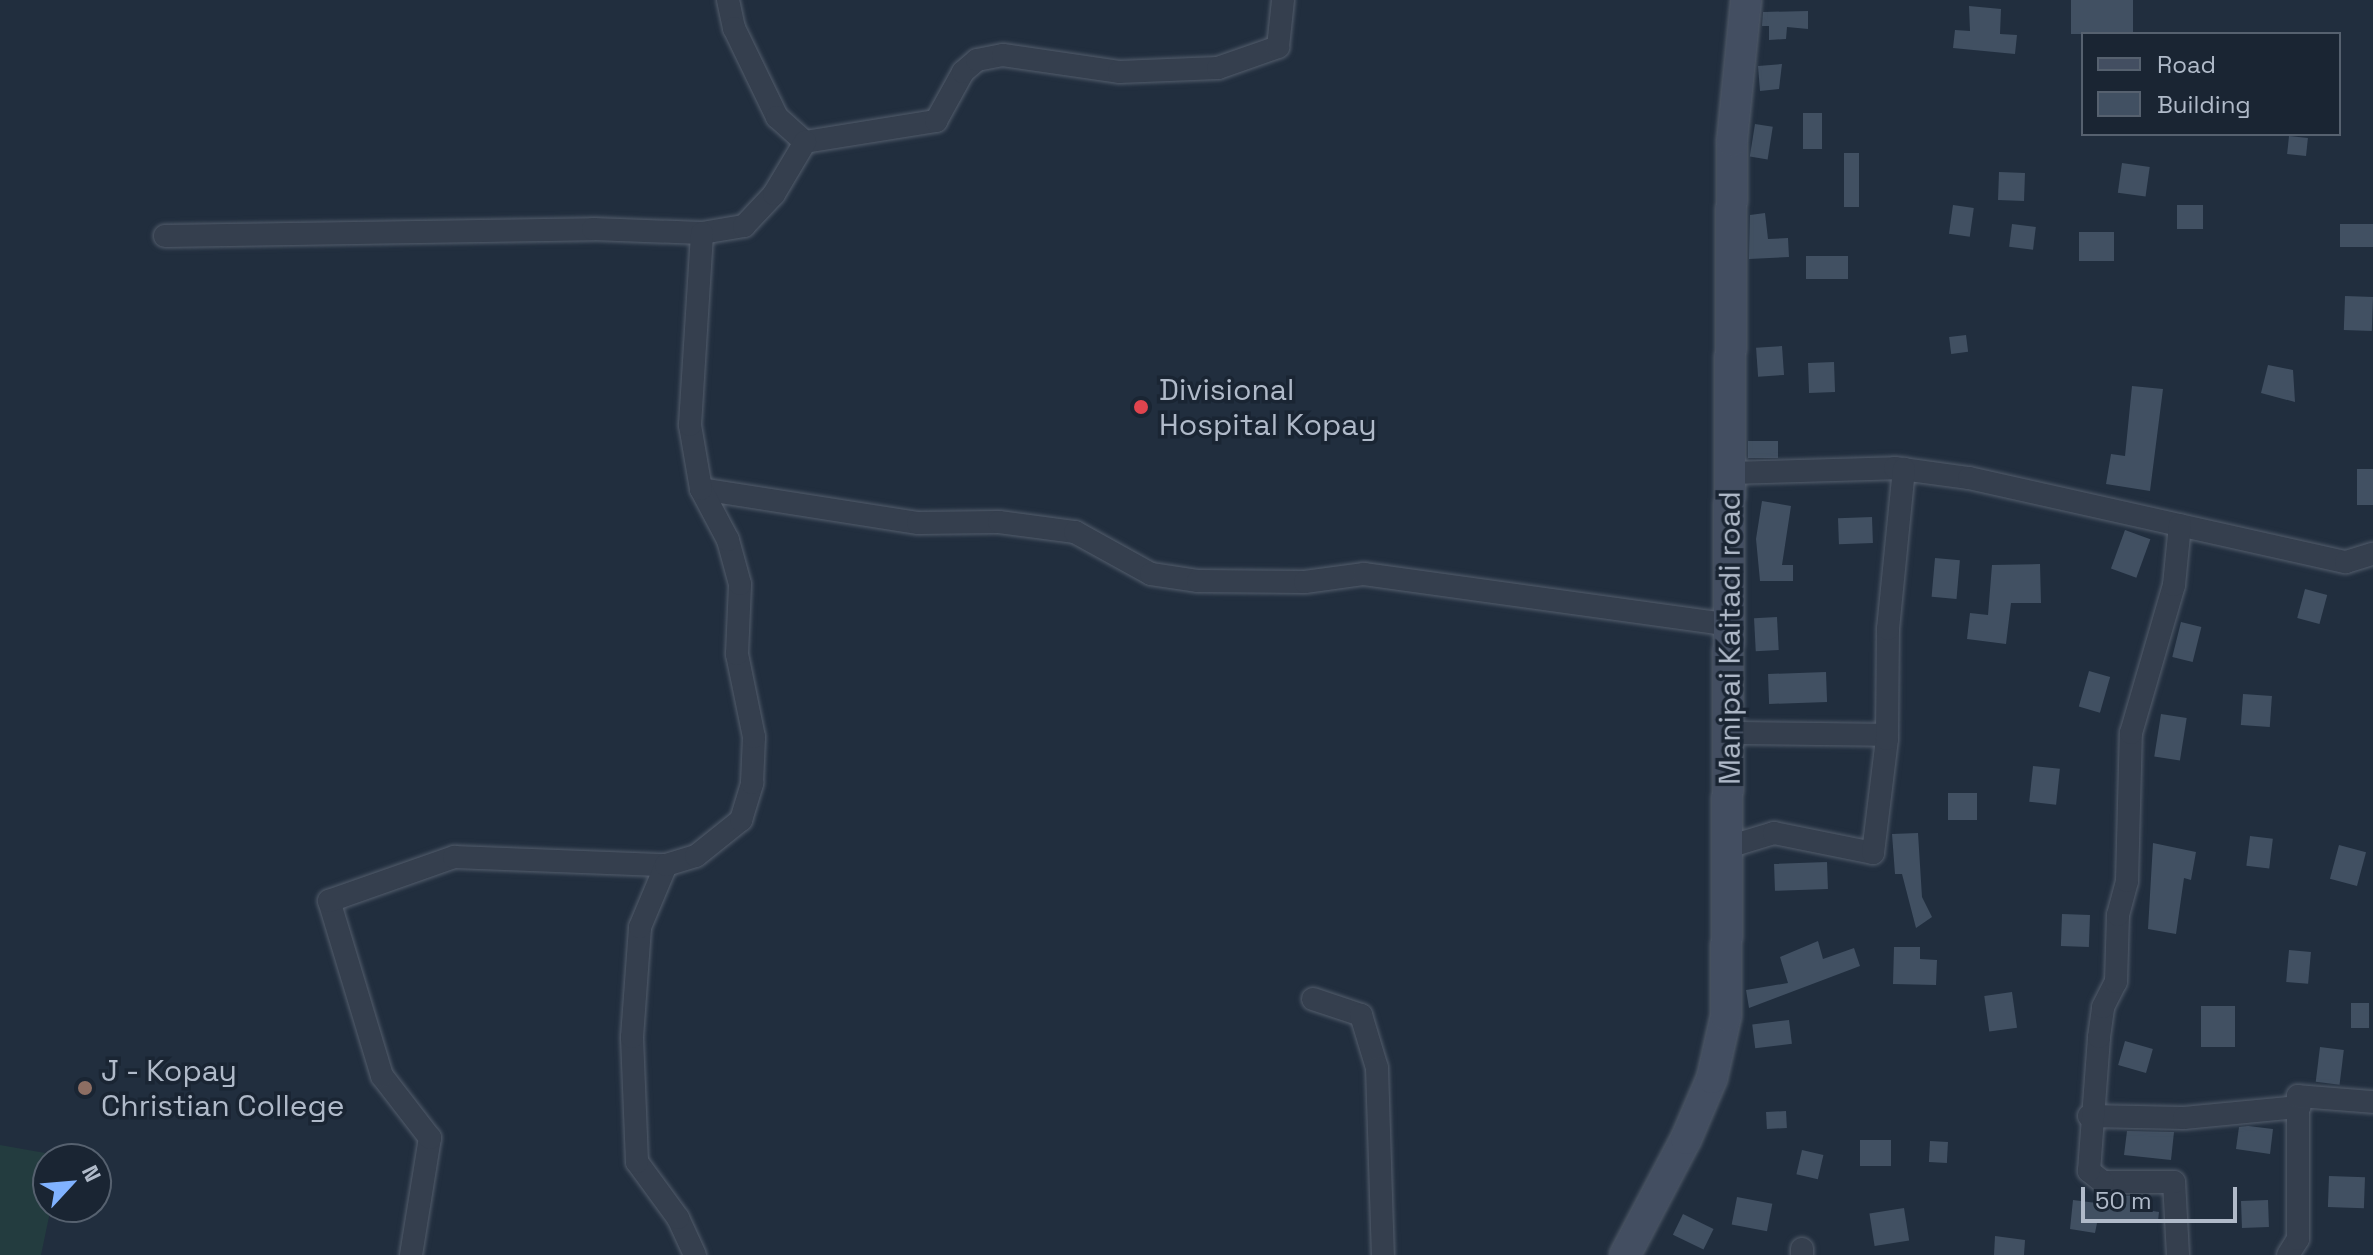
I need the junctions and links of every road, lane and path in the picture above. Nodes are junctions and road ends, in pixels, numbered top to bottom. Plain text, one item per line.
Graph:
1 (728, 0) edge
2 (1283, 0) edge
3 (1746, 0) edge
4 (805, 142) junction
5 (702, 233) junction
6 (165, 236) dead end
7 (1904, 469) junction
8 (1731, 473) junction
9 (701, 489) junction
10 (2180, 525) junction
11 (2373, 554) edge
12 (1731, 625) junction
13 (1730, 733) junction
14 (1887, 735) junction
15 (1728, 847) junction
16 (666, 865) junction
17 (1313, 999) dead end
18 (2373, 1102) edge
19 (2299, 1107) junction
20 (2089, 1116) junction
21 (411, 1255) edge
22 (695, 1255) edge
23 (1383, 1255) edge
24 (1625, 1255) edge
25 (2178, 1255) edge
26 (2288, 1255) edge

1 - 4 street
2 - 4 street
3 - 8 main road, Manipai Kaitadi road
4 - 5 street
5 - 6 street
5 - 9 street
7 - 8 street
7 - 10 street
7 - 14 street
8 - 12 main road, Manipai Kaitadi road
9 - 12 street
9 - 16 street
10 - 11 street
10 - 20 street
12 - 13 main road, Manipai Kaitadi road
13 - 14 street
13 - 15 main road, Manipai Kaitadi road
14 - 15 street
15 - 24 main road, Manipai Kaitadi road
16 - 21 street
16 - 22 street
17 - 23 street
18 - 19 street
19 - 20 street
19 - 26 street
20 - 25 street

